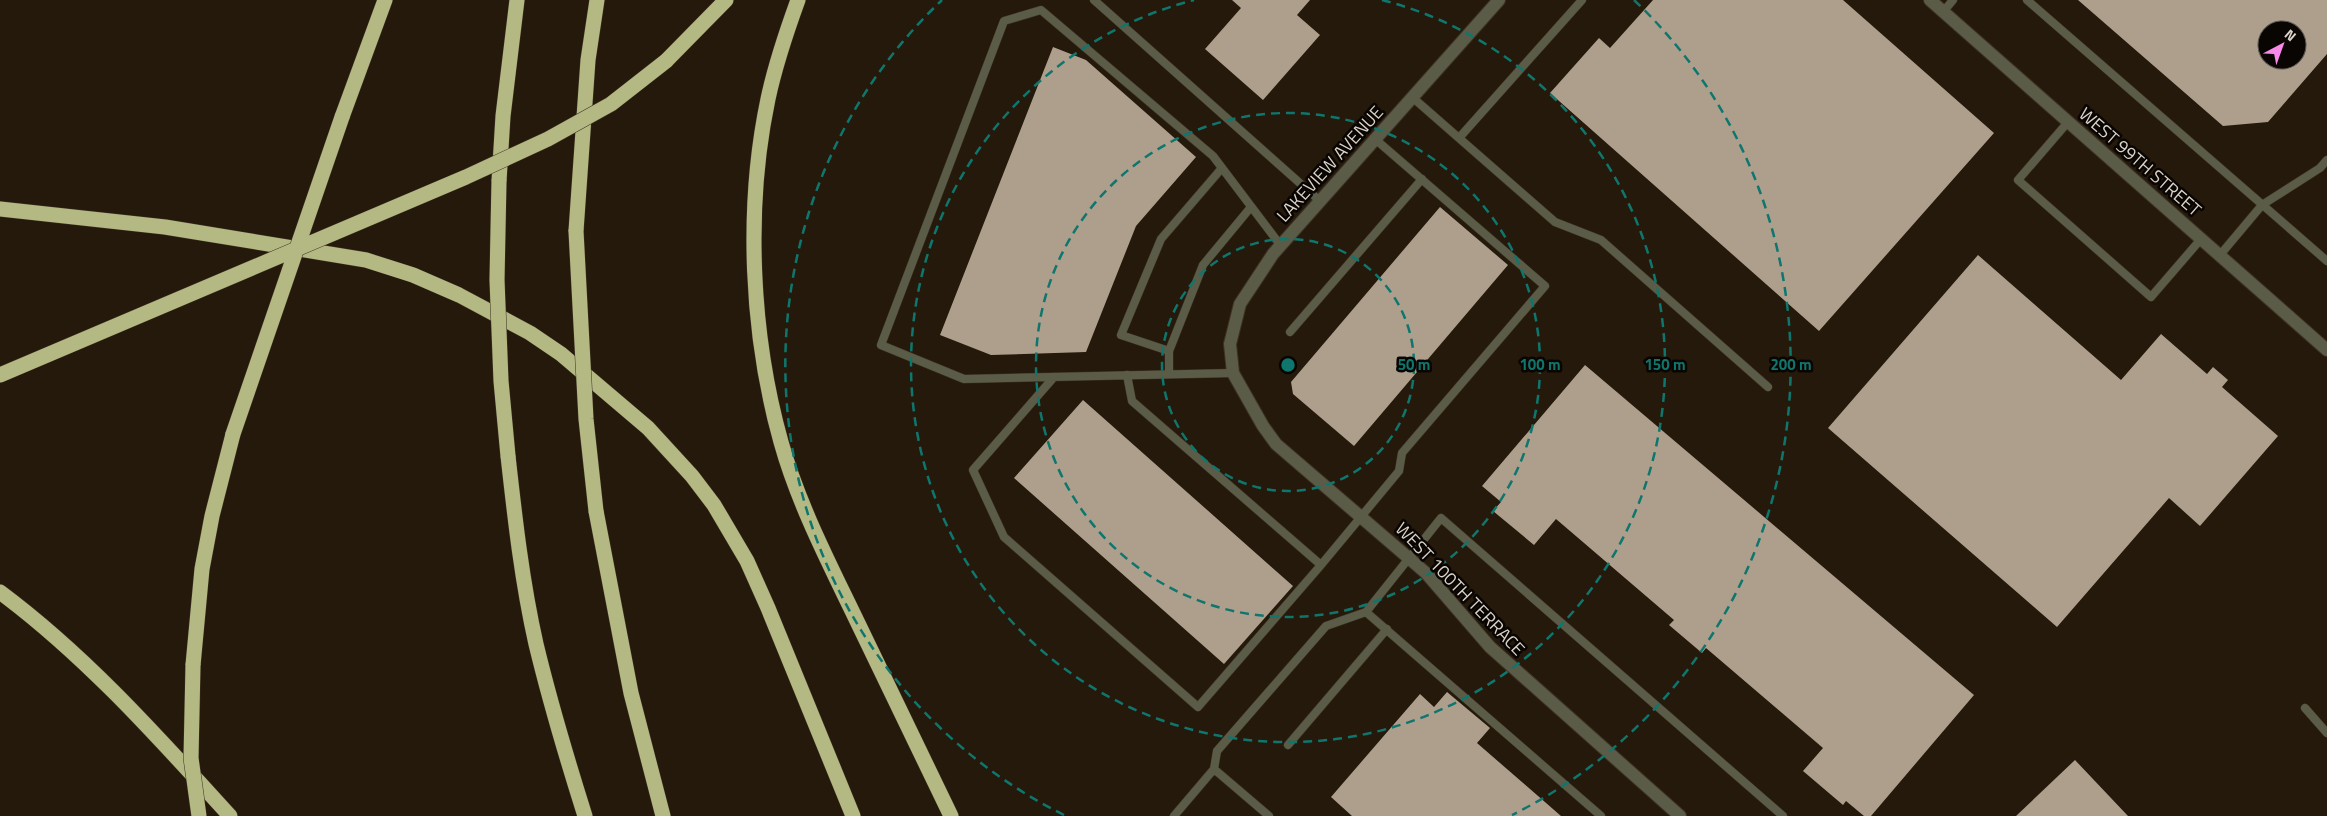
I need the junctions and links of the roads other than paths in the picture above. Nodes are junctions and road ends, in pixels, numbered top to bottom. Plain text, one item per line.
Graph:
1 (385, 0) edge
2 (517, 0) edge
3 (597, 0) edge
4 (726, 0) edge
5 (798, 0) edge
6 (1094, 0) edge
7 (1499, 0) edge
8 (1582, 0) edge
9 (1930, 0) edge
10 (1953, 0) edge
11 (2027, 0) edge
12 (1943, 12) junction
13 (1412, 97) junction
14 (2068, 122) junction
15 (1459, 138) junction
16 (1375, 139) junction
17 (2327, 160) edge
18 (1222, 168) junction
19 (1422, 179) junction
20 (1320, 201) junction
21 (2262, 205) junction
22 (1251, 207) junction
23 (0, 209) edge
24 (2201, 239) junction
25 (1280, 246) junction
26 (2220, 256) junction
27 (2327, 261) edge
28 (1290, 332) dead end
29 (2327, 350) edge
30 (1169, 351) junction
31 (1233, 373) junction
32 (1169, 374) junction
33 (0, 375) edge
34 (1127, 375) junction
35 (1054, 377) junction
36 (1768, 387) dead end
37 (1362, 517) junction
38 (1408, 557) junction
39 (1320, 565) junction
40 (0, 592) edge
41 (1366, 612) junction
42 (1386, 629) junction
43 (2305, 708) dead end
44 (2327, 733) edge
45 (1288, 745) dead end
46 (1214, 769) junction
47 (199, 816) edge
48 (230, 816) edge
49 (585, 816) edge
50 (663, 816) edge
51 (853, 816) edge
52 (952, 816) edge
53 (1174, 816) edge
54 (1269, 816) edge
55 (1601, 816) edge
56 (1680, 816) edge
57 (1783, 816) edge

1 - 47 highway, bridge
2 - 49 highway, bridge
3 - 50 highway, bridge
4 - 33 highway, bridge
5 - 52 highway
6 - 20 lane
7 - 13 street, LAKEVIEW AVENUE
8 - 15 lane
9 - 12 street, WEST 99TH STREET
10 - 12 lane
11 - 21 lane
12 - 14 street, WEST 99TH STREET
13 - 15 lane
13 - 16 street, LAKEVIEW AVENUE
14 - 24 street, WEST 99TH STREET
14 - 24 lane
15 - 36 lane
16 - 19 lane
16 - 20 street, LAKEVIEW AVENUE
17 - 21 lane
18 - 22 lane
18 - 30 lane
18 - 35 lane
19 - 28 lane
19 - 37 lane
20 - 25 street, LAKEVIEW AVENUE
21 - 26 lane
21 - 27 lane
22 - 25 lane
22 - 30 lane
23 - 51 highway
24 - 26 street, WEST 99TH STREET
25 - 31 street, LAKEVIEW AVENUE
26 - 29 street, WEST 99TH STREET
30 - 32 lane
31 - 32 lane
31 - 37 street, WEST 100TH TERRACE
32 - 34 lane
34 - 35 lane
34 - 39 lane
35 - 39 lane
37 - 38 street, WEST 100TH TERRACE
37 - 39 lane
38 - 41 lane
38 - 56 street, WEST 100TH TERRACE
38 - 57 lane
40 - 48 highway
41 - 42 lane
41 - 46 lane
42 - 45 lane
42 - 55 lane
43 - 44 lane
46 - 53 lane
46 - 54 lane

